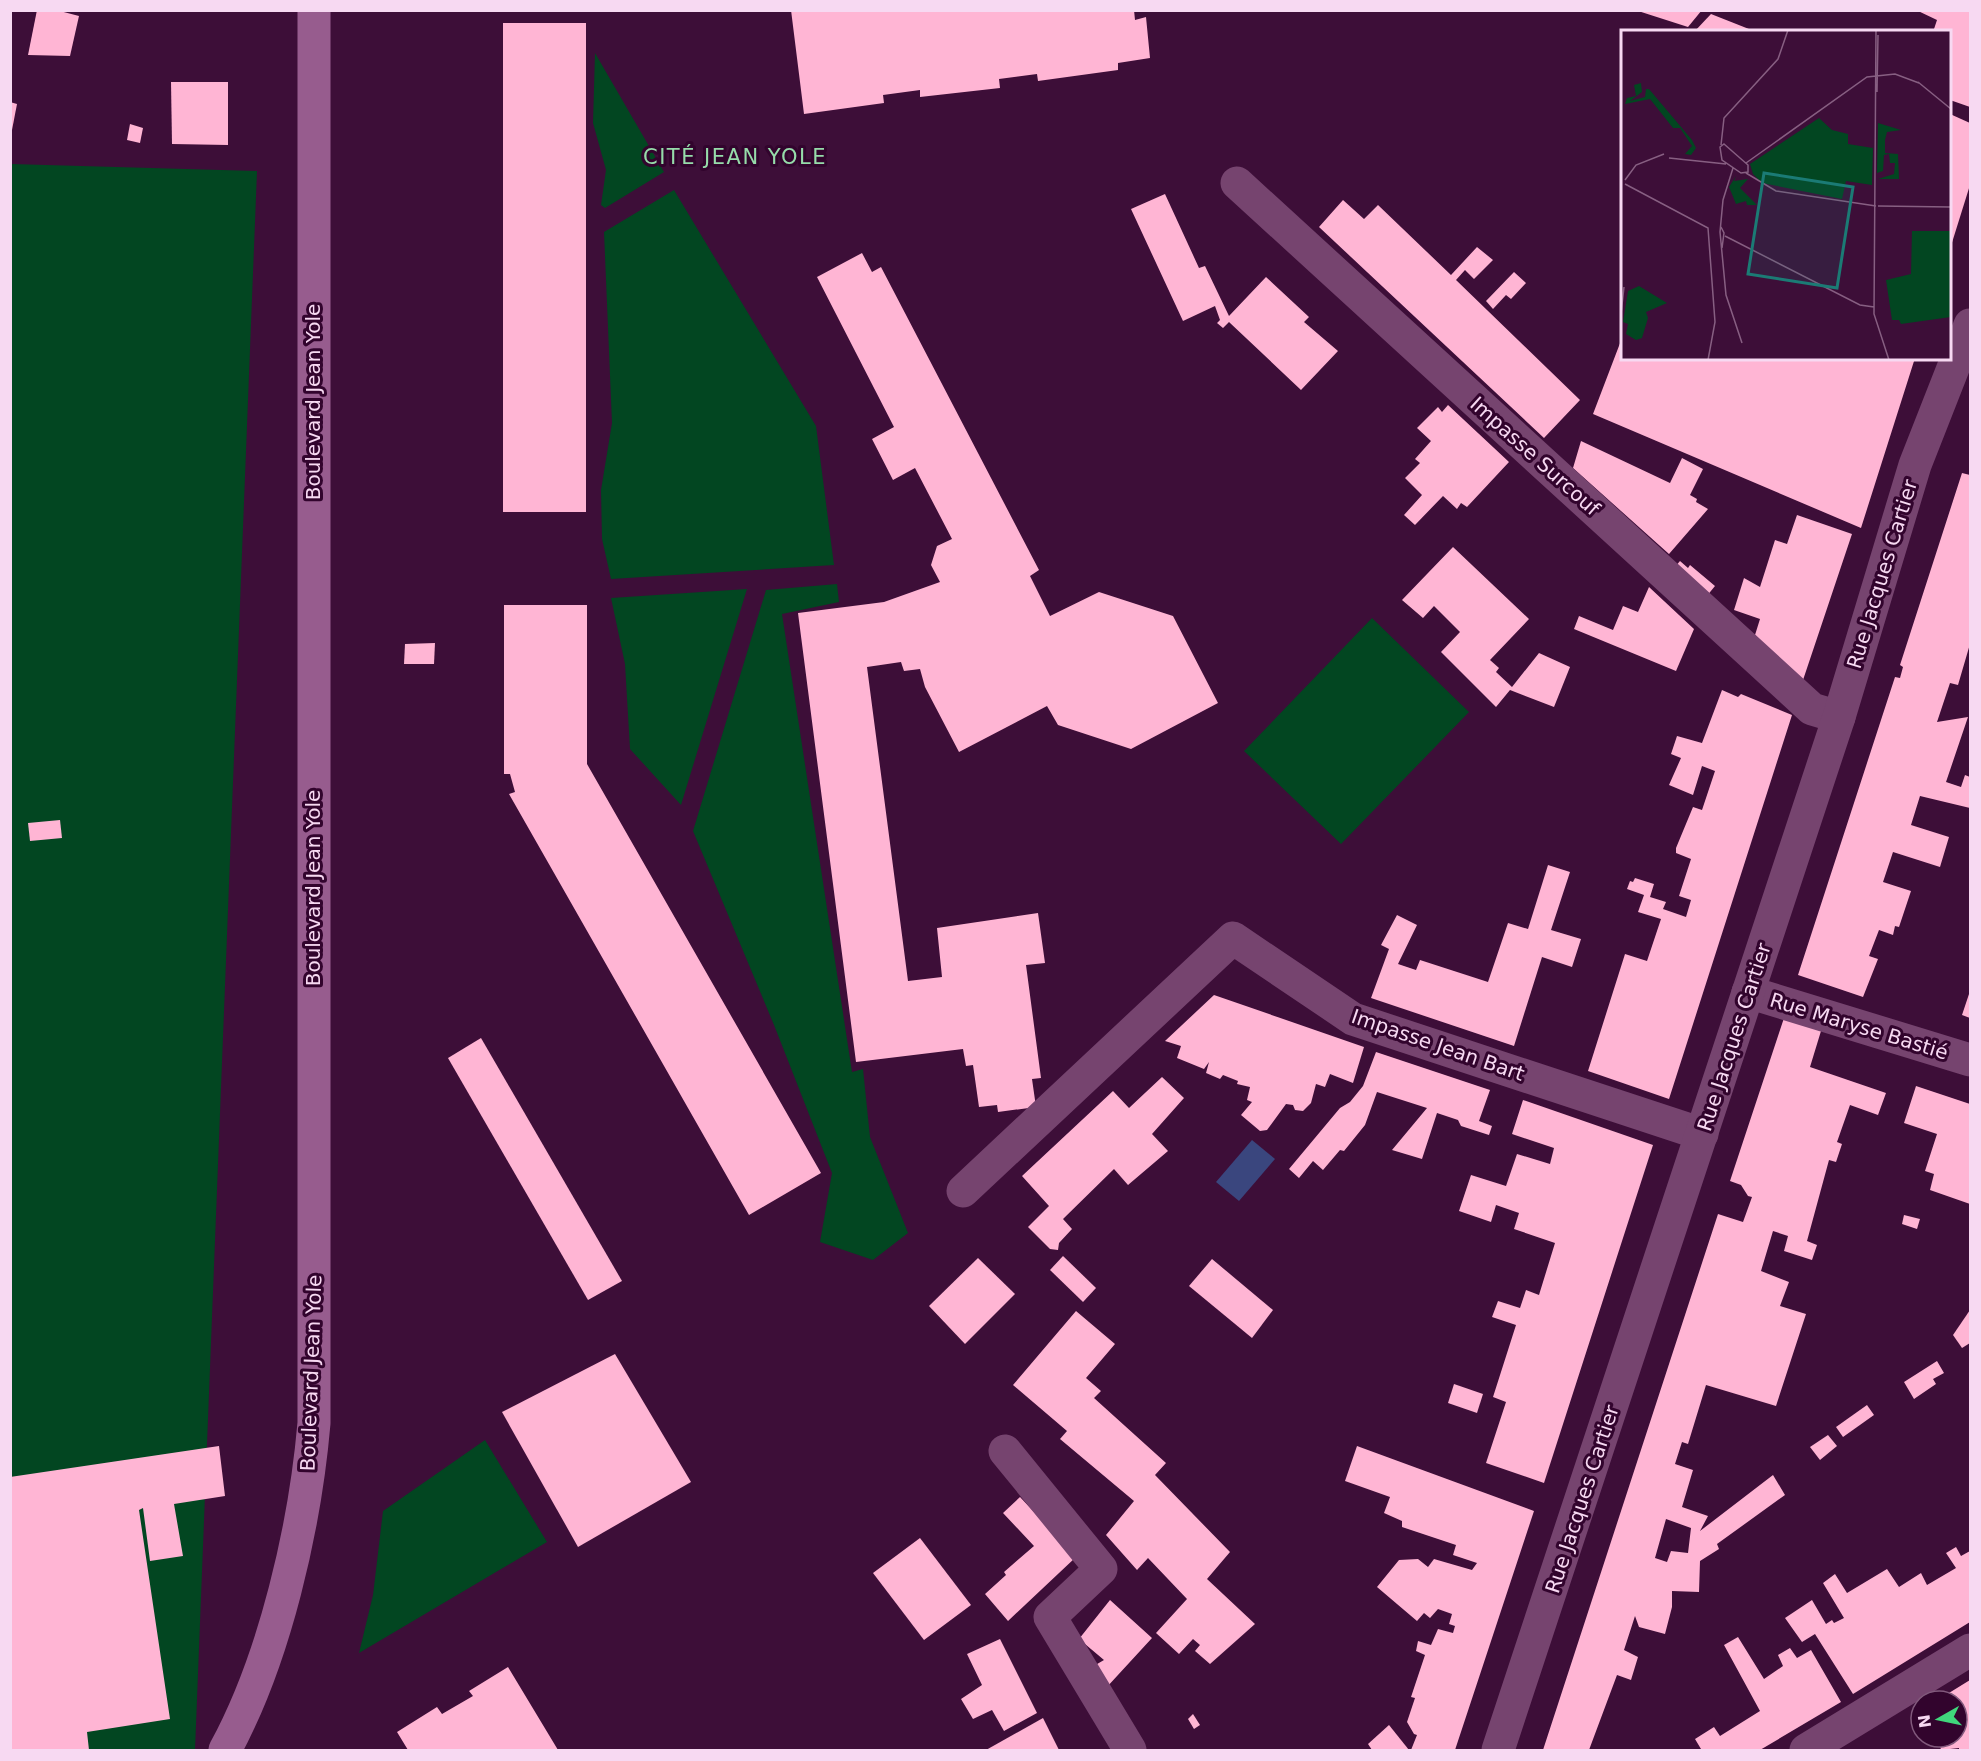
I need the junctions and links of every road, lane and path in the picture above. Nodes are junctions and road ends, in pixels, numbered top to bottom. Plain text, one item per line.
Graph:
1 (314, 10) edge
2 (1237, 183) dead end
3 (1970, 330) edge
4 (1839, 717) junction
5 (1748, 992) junction
6 (1971, 1060) edge
7 (1702, 1134) junction
8 (963, 1191) dead end
9 (1005, 1451) dead end
10 (1971, 1650) edge
11 (225, 1750) edge
12 (1130, 1750) edge
13 (1498, 1750) edge
14 (1806, 1750) edge

1 - 11 main road, Boulevard Jean Yole
2 - 4 street, Impasse Surcouf
3 - 4 street, Rue Jacques Cartier
4 - 5 street, Rue Jacques Cartier
5 - 6 street, Rue Maryse Bastié
5 - 7 street, Rue Jacques Cartier
7 - 8 street, Impasse Jean Bart
7 - 13 street, Rue Jacques Cartier
9 - 12 street
10 - 14 street

